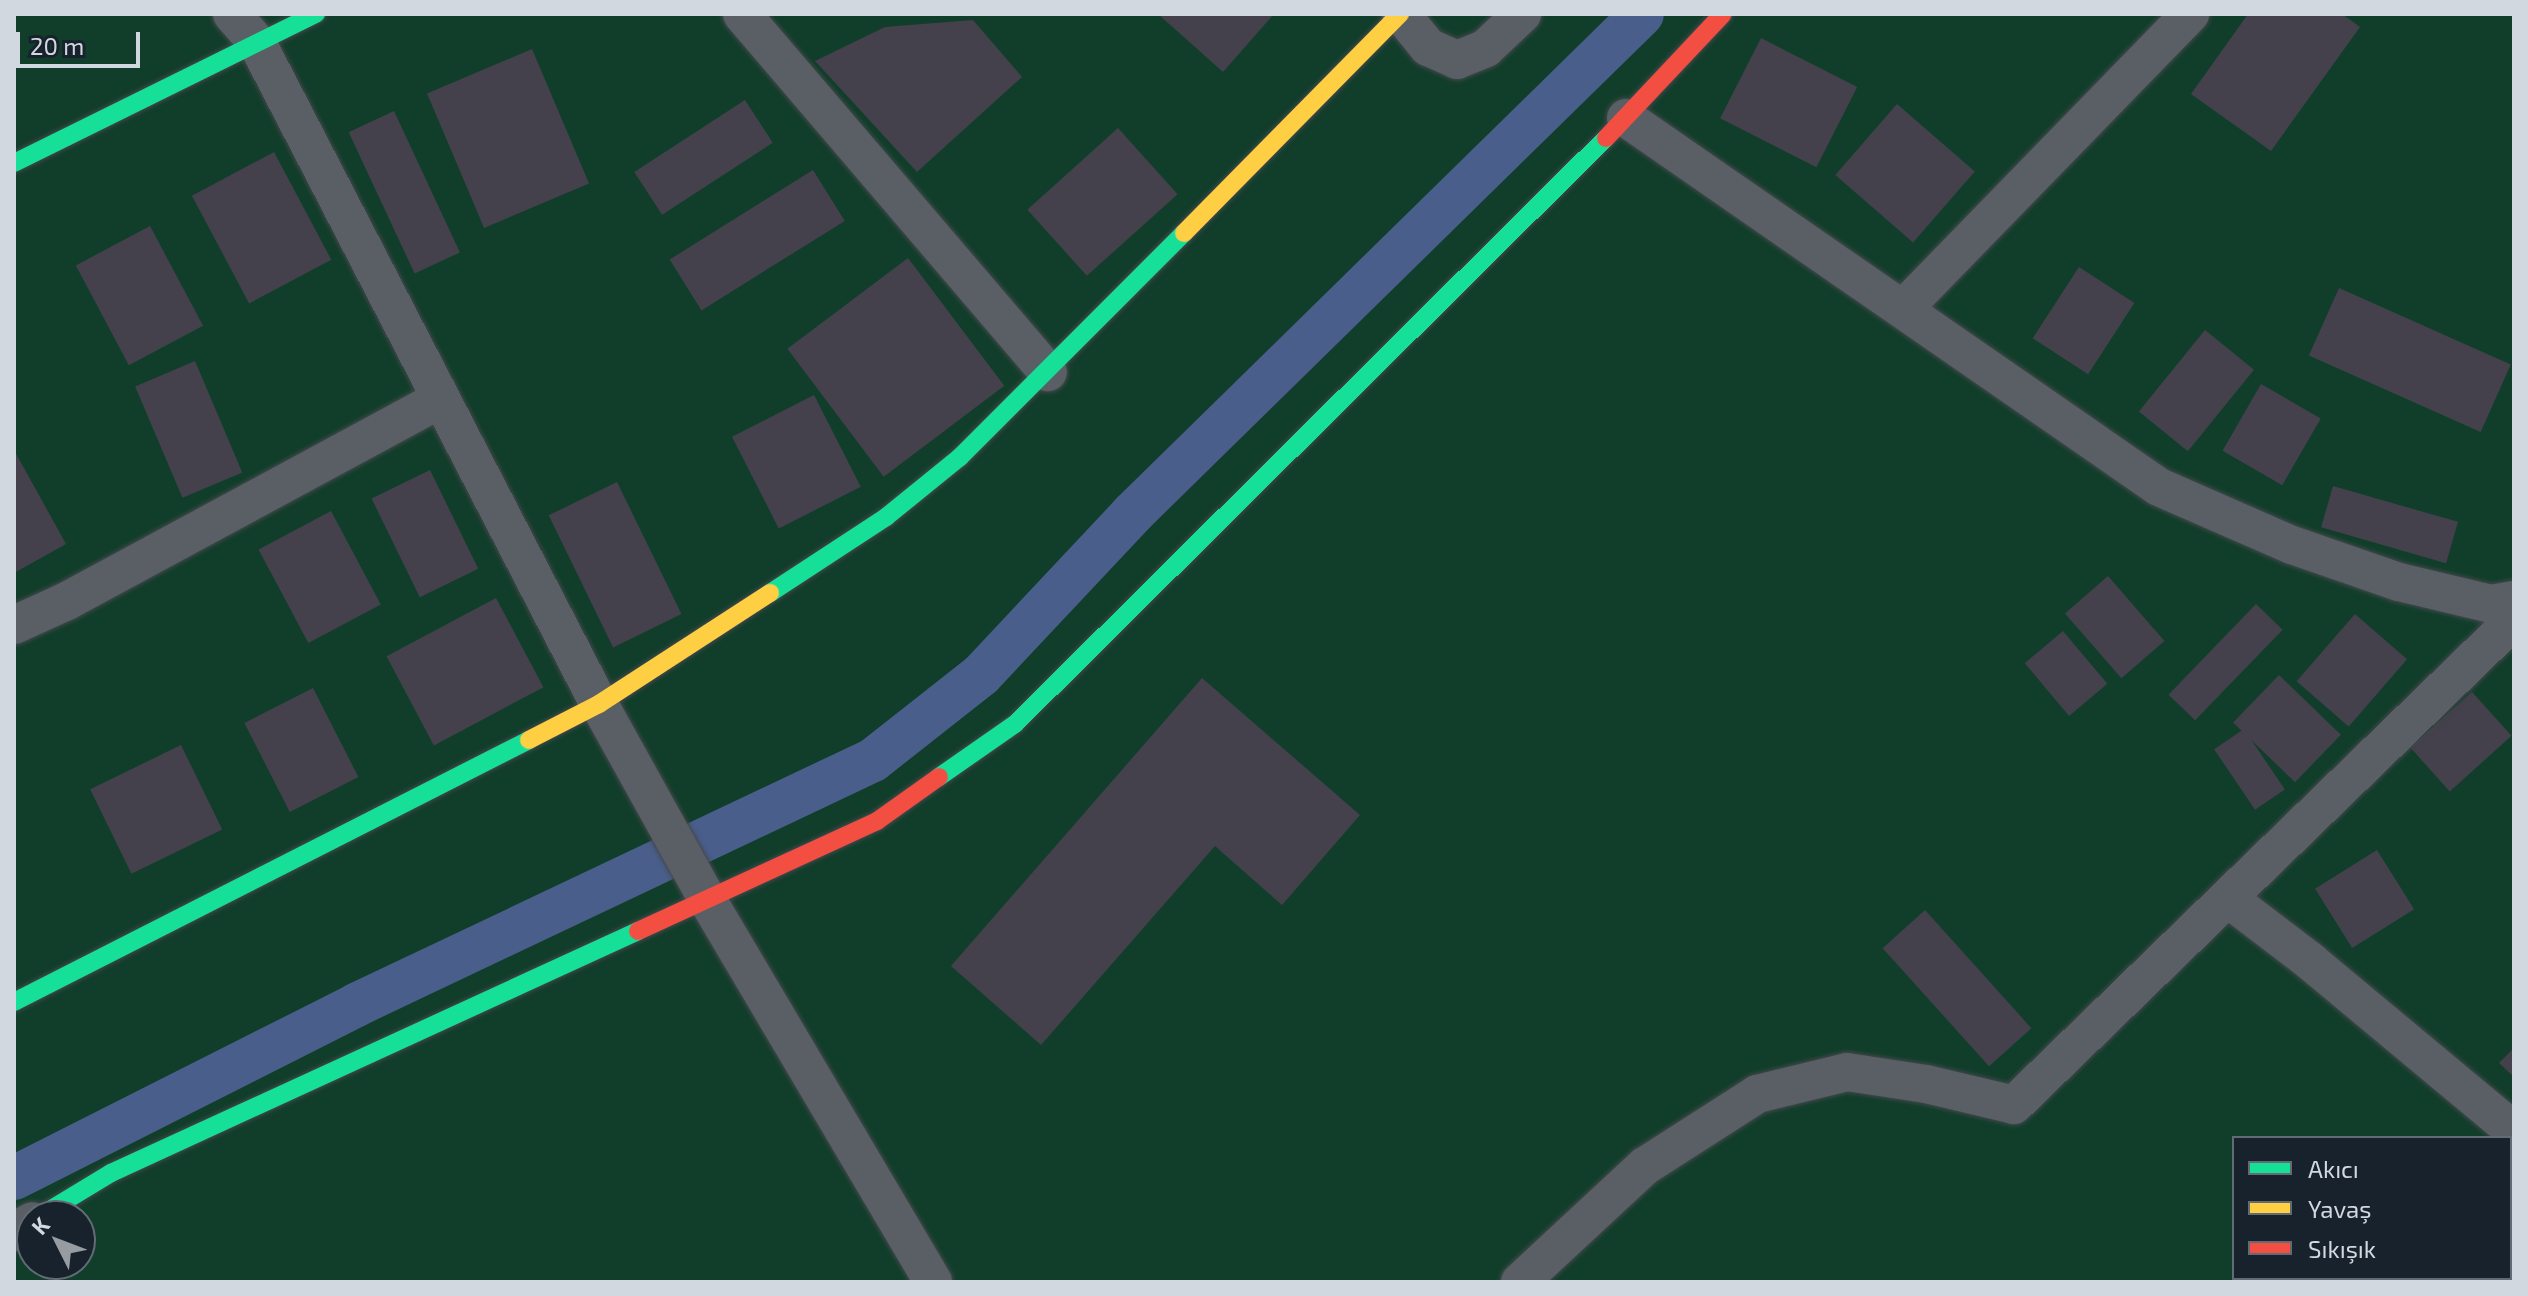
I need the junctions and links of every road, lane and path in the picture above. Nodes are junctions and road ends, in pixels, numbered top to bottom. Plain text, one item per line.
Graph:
1 (232, 14) edge
2 (316, 14) edge
3 (742, 14) edge
4 (1401, 14) edge
5 (1522, 14) edge
6 (1723, 14) edge
7 (2190, 14) edge
8 (257, 43) junction
9 (1626, 118) junction
10 (14, 163) edge
11 (1903, 309) junction
12 (1048, 372) junction
13 (439, 400) junction
14 (2514, 600) edge
15 (2514, 620) edge
16 (14, 625) edge
17 (599, 704) junction
18 (2230, 900) junction
19 (708, 901) junction
20 (14, 1002) edge
21 (2514, 1131) edge
22 (66, 1200) edge
23 (933, 1282) edge
24 (1520, 1282) edge

1 - 8 street
2 - 8 street
3 - 12 street
4 - 5 street
4 - 12 street
6 - 9 street
7 - 11 street
8 - 10 street
8 - 13 street
9 - 11 street
9 - 19 street
11 - 14 street
12 - 17 street
13 - 16 street
13 - 17 street
15 - 18 street
17 - 19 street
17 - 20 street
18 - 21 street
18 - 24 street
19 - 22 street
19 - 23 street

